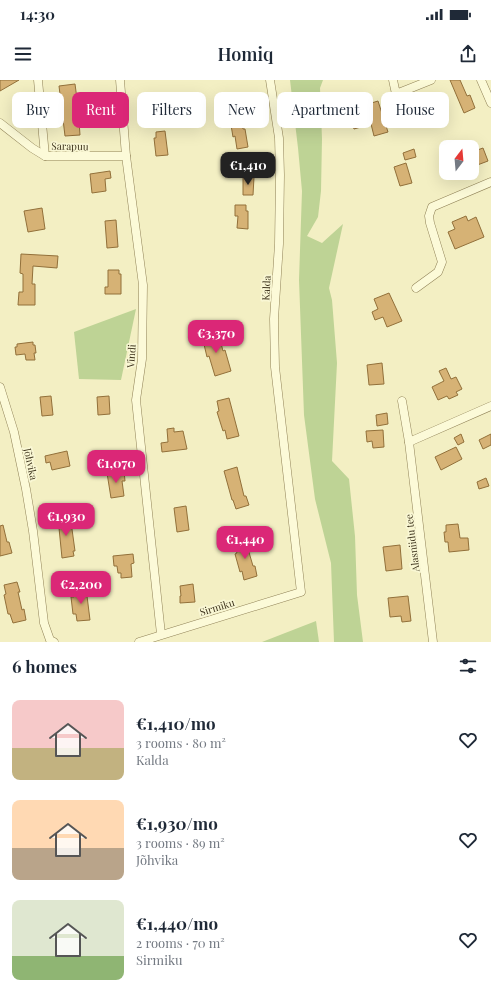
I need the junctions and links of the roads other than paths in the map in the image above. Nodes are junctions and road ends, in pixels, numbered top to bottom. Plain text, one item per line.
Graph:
1 (38, 80) edge
2 (120, 80) edge
3 (270, 80) edge
4 (393, 80) edge
5 (431, 80) edge
6 (481, 80) edge
7 (491, 103) edge
8 (0, 122) edge
9 (45, 156) junction
10 (126, 156) junction
11 (491, 182) edge
12 (416, 288) dead end
13 (0, 388) edge
14 (402, 401) dead end
15 (491, 406) edge
16 (410, 442) junction
17 (301, 592) joint
18 (161, 634) junction
19 (52, 641) edge
20 (139, 642) edge
21 (433, 642) edge

1 - 9 street
2 - 10 street, Vindi
3 - 17 street, Kalda
4 - 5 street
6 - 7 street
8 - 9 street, Sarapuu
9 - 10 street, Sarapuu
10 - 18 street, Vindi
11 - 12 street
13 - 19 street, Jõhvika
14 - 16 street, Alasniidu tee
15 - 16 street
16 - 21 street, Alasniidu tee
17 - 18 street, Sirmiku
18 - 20 street, Sirmiku

